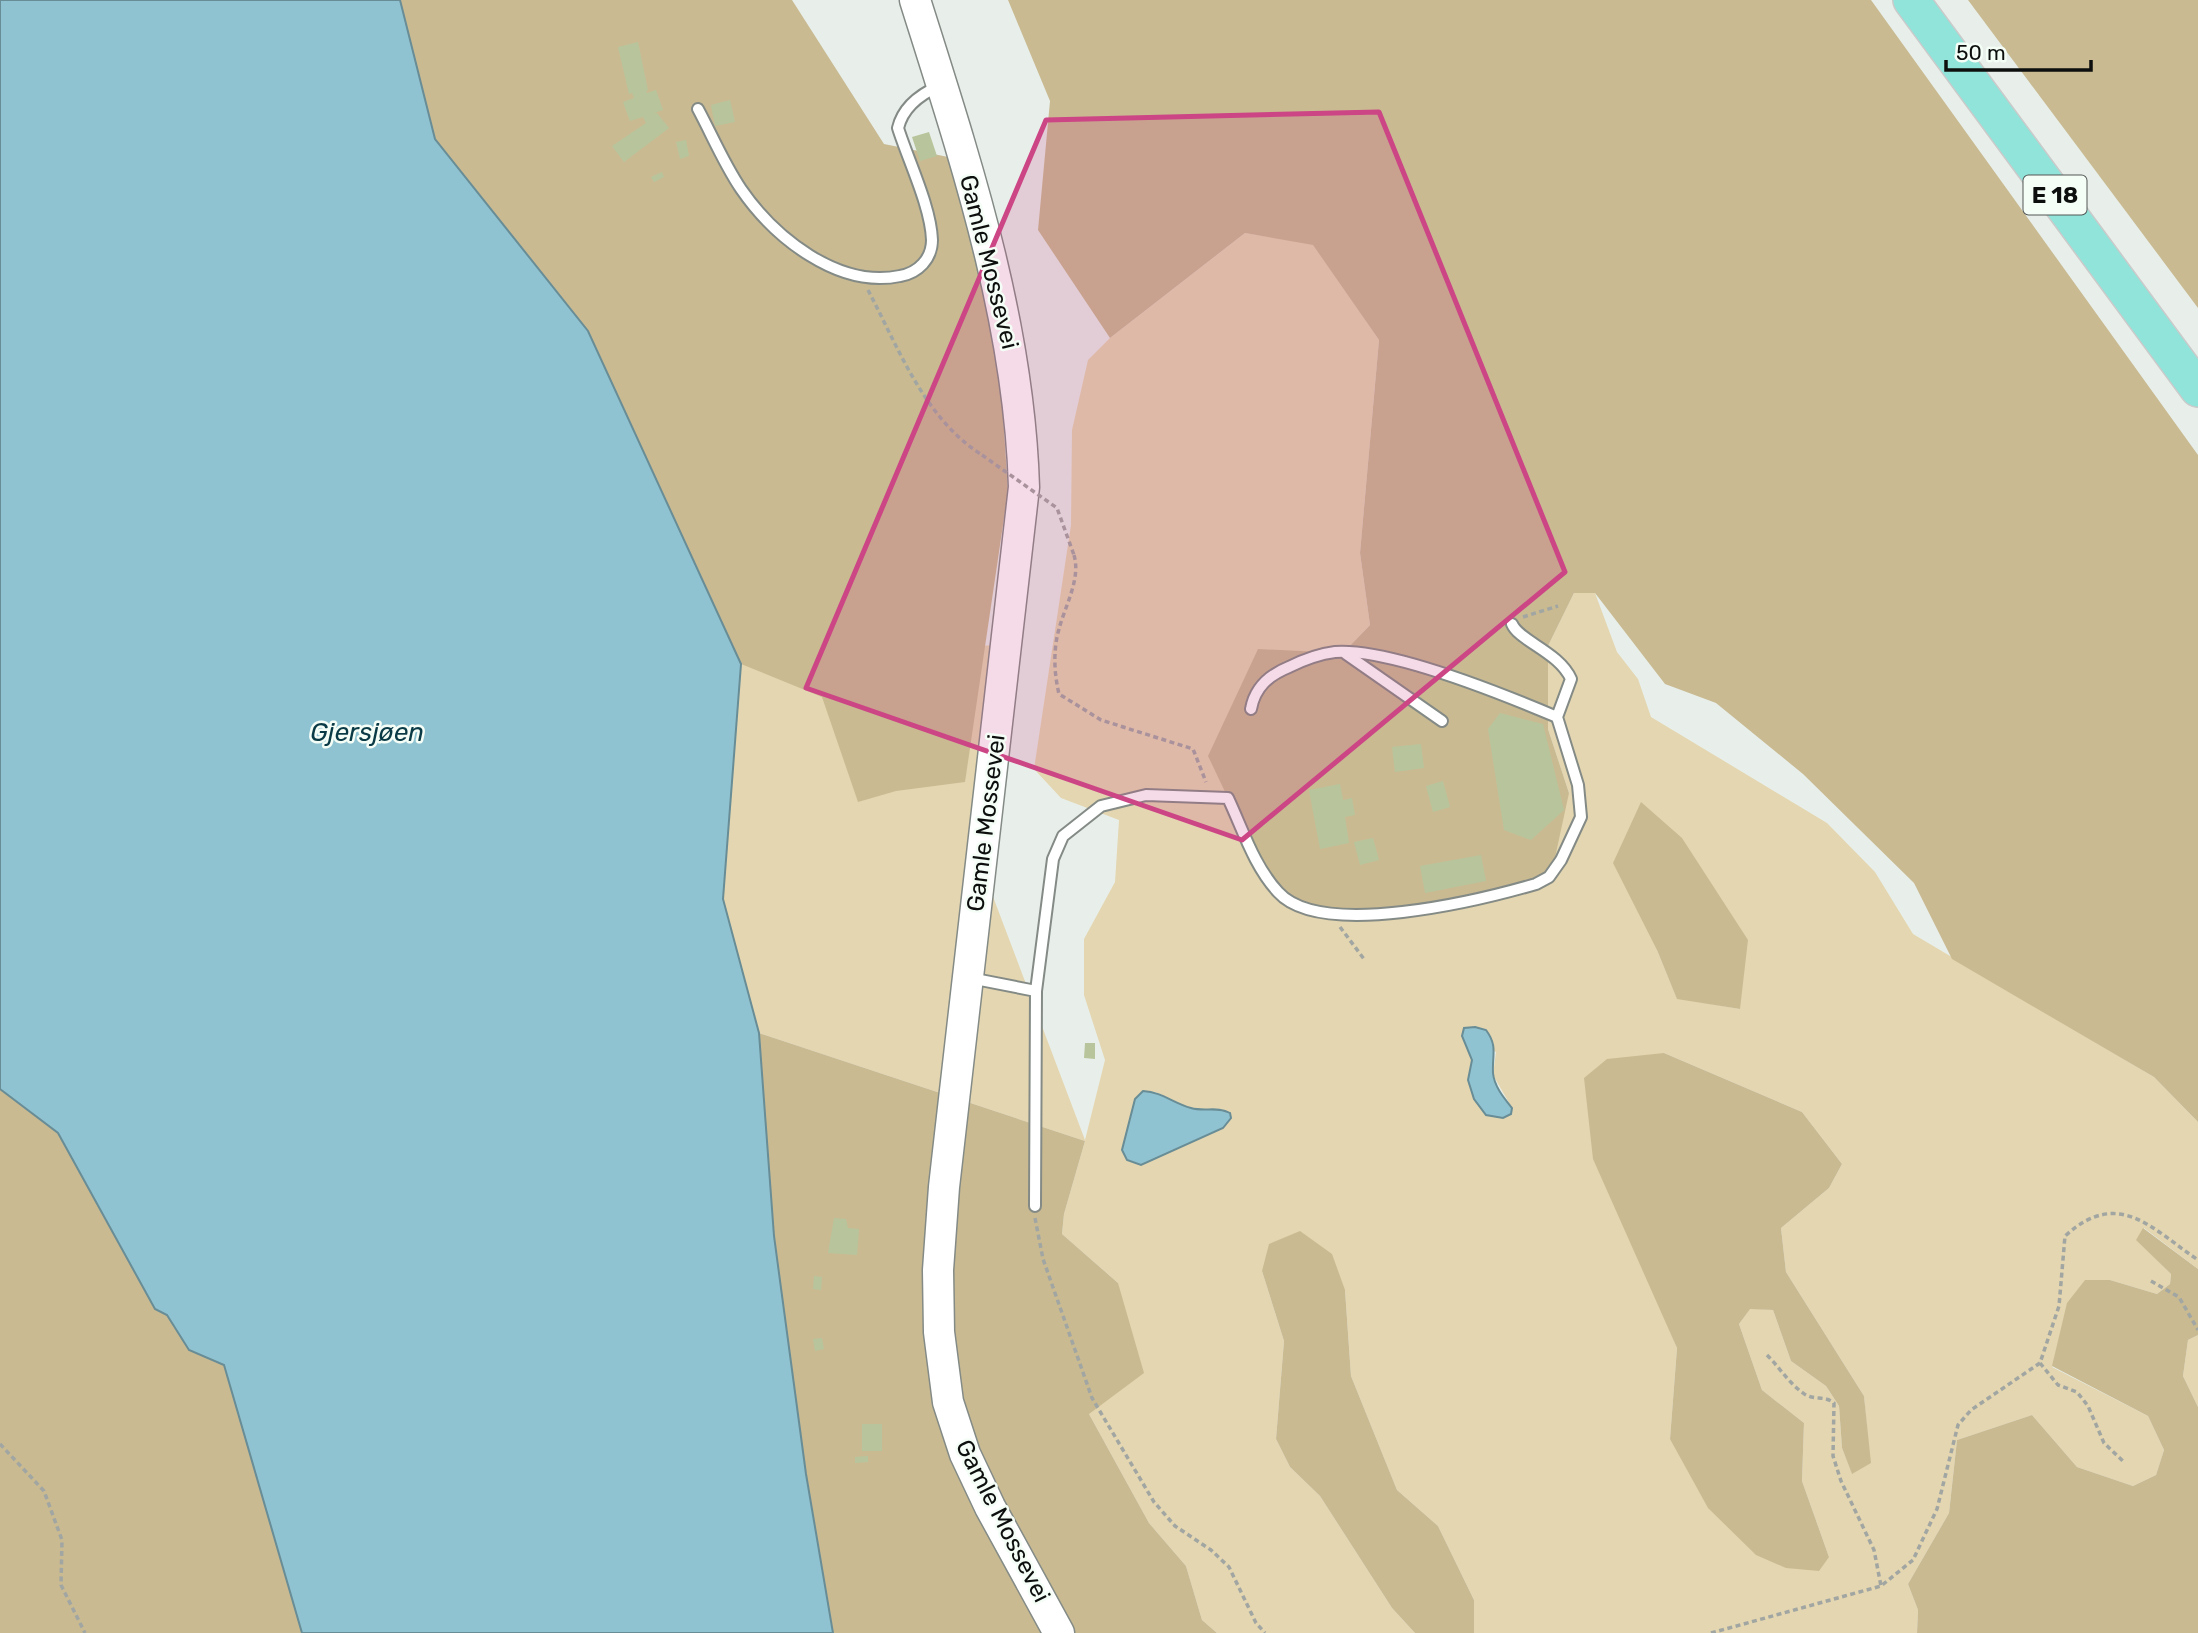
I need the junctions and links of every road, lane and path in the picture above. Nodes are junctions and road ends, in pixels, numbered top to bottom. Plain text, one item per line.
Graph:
1 (915, 0) edge
2 (1911, 0) edge
3 (1931, 0) edge
4 (942, 85) junction
5 (698, 109) dead end
6 (860, 276) junction
7 (2198, 361) edge
8 (2198, 389) edge
9 (1558, 607) dead end
10 (1512, 624) joint
11 (1342, 652) junction
12 (1251, 709) dead end
13 (1557, 718) junction
14 (1442, 721) dead end
15 (1213, 797) junction
16 (1319, 912) junction
17 (1364, 959) dead end
18 (968, 978) junction
19 (1036, 991) junction
20 (1035, 1206) joint
21 (2198, 1260) edge
22 (2151, 1281) dead end
23 (2198, 1330) edge
24 (1768, 1355) dead end
25 (2040, 1363) junction
26 (0, 1444) edge
27 (2124, 1463) dead end
28 (1881, 1587) junction
29 (85, 1633) edge
30 (1059, 1633) edge
31 (1265, 1633) edge
32 (1711, 1633) edge

1 - 4 main road, Gamle Mossevei
2 - 8 highway, E 18
3 - 7 highway, E 18
4 - 6 lane
4 - 18 main road, Gamle Mossevei
5 - 6 lane
6 - 15 path, bridge
9 - 10 path
10 - 13 lane
11 - 12 lane
11 - 13 lane
11 - 14 lane
13 - 16 lane
15 - 16 lane
15 - 19 lane
16 - 17 path
18 - 19 lane
18 - 30 main road, Gamle Mossevei
19 - 20 lane
20 - 31 path
21 - 25 path
22 - 23 path
24 - 28 path
25 - 27 path
25 - 28 path
26 - 29 path
28 - 32 path

